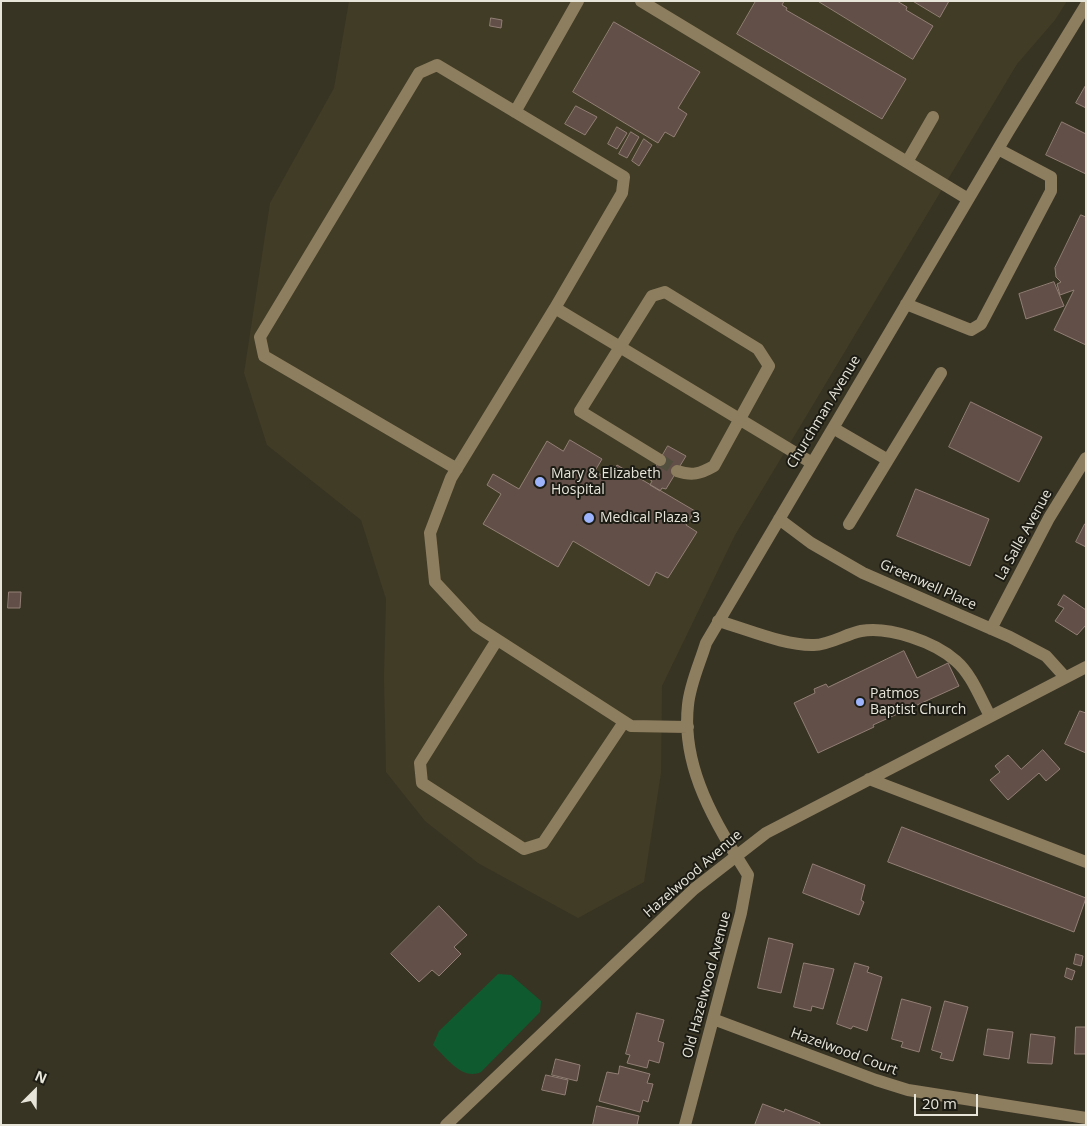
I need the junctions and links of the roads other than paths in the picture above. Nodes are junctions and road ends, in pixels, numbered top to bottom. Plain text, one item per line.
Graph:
1 (578, 1) edge
2 (642, 1) edge
3 (1085, 10) edge
4 (516, 112) junction
5 (933, 117) dead end
6 (998, 149) junction
7 (907, 162) junction
8 (968, 199) junction
9 (906, 304) junction
10 (555, 308) junction
11 (620, 347) junction
12 (940, 373) dead end
13 (740, 419) junction
14 (833, 428) junction
15 (1086, 458) edge
16 (660, 460) tunnel mouth
17 (888, 460) junction
18 (812, 463) junction
19 (457, 469) junction
20 (677, 471) tunnel mouth
21 (779, 519) junction
22 (849, 524) dead end
23 (718, 621) junction
24 (991, 629) junction
25 (497, 640) junction
26 (1086, 667) edge
27 (1065, 677) junction
28 (990, 716) junction
29 (624, 722) junction
30 (688, 727) junction
31 (869, 779) junction
32 (735, 855) junction
33 (1086, 862) edge
34 (714, 1019) junction
35 (1086, 1118) edge
36 (446, 1125) edge
37 (685, 1125) edge

1 - 4 street
2 - 7 street
3 - 6 street, Churchman Avenue
4 - 10 street
4 - 19 street
5 - 7 street
6 - 8 street, Churchman Avenue
6 - 9 street
7 - 8 street
8 - 9 street, Churchman Avenue
9 - 14 street, Churchman Avenue
10 - 11 street
10 - 19 street
11 - 13 street
11 - 13 street
11 - 16 street
12 - 17 street
13 - 18 street
13 - 20 street
14 - 17 street
14 - 18 street, Churchman Avenue
15 - 24 street, La Salle Avenue
17 - 22 street
18 - 21 street, Churchman Avenue
19 - 25 street
21 - 23 street, Churchman Avenue
21 - 24 street, Greenwell Place
23 - 28 street
23 - 30 street, Churchman Avenue
24 - 27 street, Greenwell Place
25 - 29 street
25 - 29 street
26 - 27 street, Hazelwood Avenue
27 - 28 street, Hazelwood Avenue
28 - 31 street, Hazelwood Avenue
29 - 30 street
30 - 32 street, Churchman Avenue
31 - 32 street, Hazelwood Avenue
31 - 33 street
32 - 34 street, Old Hazelwood Avenue
32 - 36 street, Hazelwood Avenue
34 - 35 street, Hazelwood Court
34 - 37 street, Old Hazelwood Avenue

